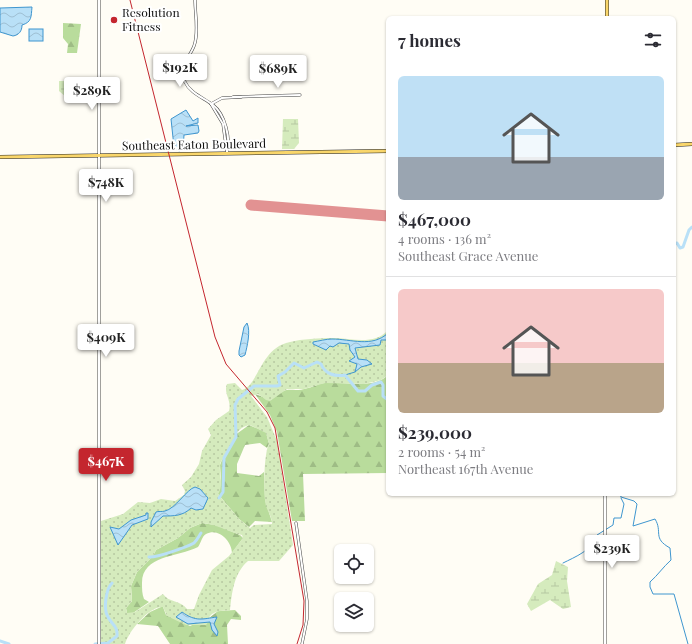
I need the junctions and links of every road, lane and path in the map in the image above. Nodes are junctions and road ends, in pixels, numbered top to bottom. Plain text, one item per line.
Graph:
1 (99, 0) edge
2 (195, 0) edge
3 (607, 0) edge
4 (607, 16) edge
5 (300, 95) dead end
6 (211, 104) junction
7 (692, 144) edge
8 (676, 145) edge
9 (386, 151) edge
10 (227, 153) junction
11 (100, 156) junction
12 (0, 157) edge
13 (606, 496) edge
14 (296, 522) dead end
15 (99, 642) edge
16 (302, 644) edge
17 (605, 644) edge

1 - 11 street
2 - 6 street
3 - 4 main road
5 - 6 street
6 - 10 street
7 - 8 main road
9 - 10 main road, Southeast Eaton Boulevard
10 - 11 main road, Southeast Eaton Boulevard
11 - 12 main road, Southeast Eaton Boulevard
11 - 15 street
13 - 17 street
14 - 16 street

